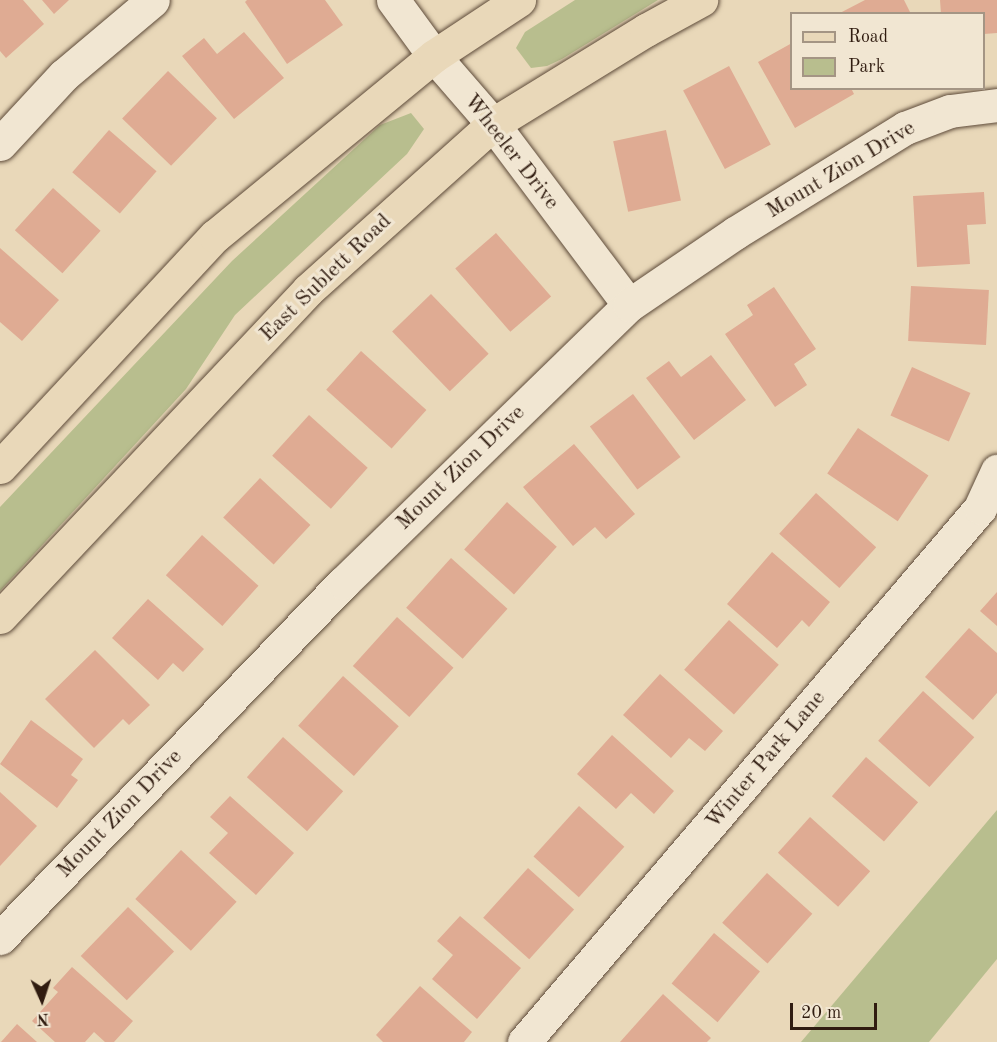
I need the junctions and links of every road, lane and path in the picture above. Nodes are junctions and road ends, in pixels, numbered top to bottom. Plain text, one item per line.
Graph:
1 (153, 0) edge
2 (393, 0) edge
3 (519, 0) edge
4 (701, 0) edge
5 (434, 56) junction
6 (997, 105) edge
7 (493, 124) junction
8 (0, 144) edge
9 (628, 305) junction
10 (0, 467) edge
11 (997, 471) edge
12 (0, 617) edge
13 (0, 938) edge
14 (524, 1042) edge

1 - 8 street
2 - 5 street, Wheeler Drive
3 - 5 main road
4 - 7 main road, East Sublett Road
5 - 7 street, Wheeler Drive
5 - 10 main road
6 - 9 street, Mount Zion Drive
7 - 9 street, Wheeler Drive
7 - 12 main road, East Sublett Road
9 - 13 street, Mount Zion Drive
11 - 14 street, Winter Park Lane

